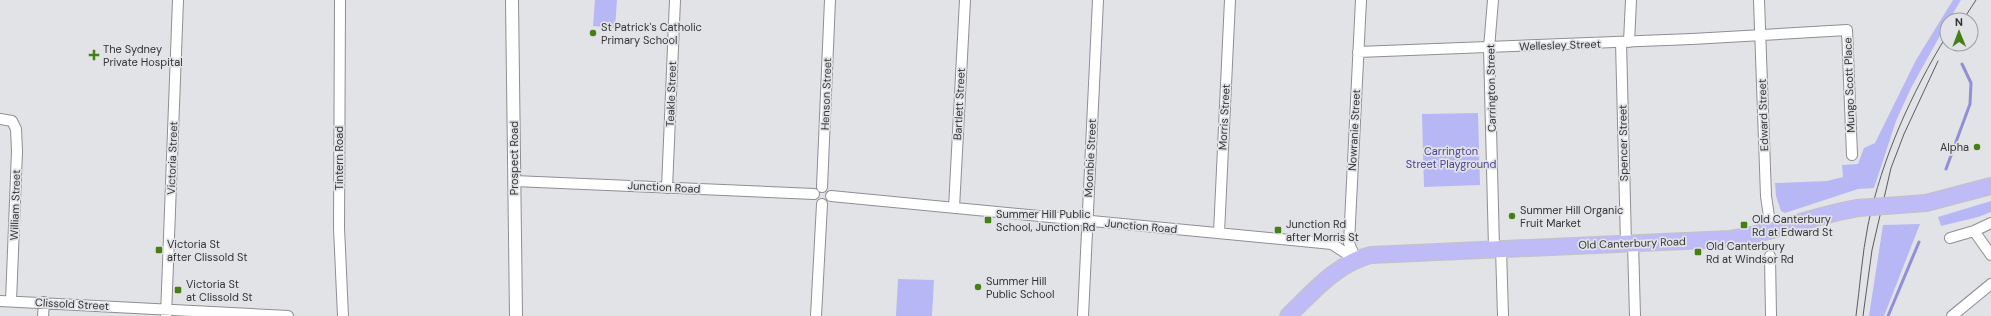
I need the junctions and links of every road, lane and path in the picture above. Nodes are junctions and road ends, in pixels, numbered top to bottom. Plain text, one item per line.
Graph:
1 (178, 0) edge
2 (340, 0) edge
3 (512, 0) edge
4 (675, 0) edge
5 (830, 0) edge
6 (964, 0) edge
7 (1098, 0) edge
8 (1230, 0) edge
9 (1361, 0) edge
10 (1493, 0) edge
11 (1631, 0) edge
12 (1760, 0) edge
13 (1761, 35) junction
14 (1625, 42) junction
15 (1489, 48) junction
16 (1358, 52) junction
17 (0, 119) edge
18 (1852, 155) dead end
19 (514, 181) junction
20 (1991, 186) edge
21 (822, 187) junction
22 (667, 188) junction
23 (814, 194) junction
24 (831, 196) junction
25 (822, 204) junction
26 (954, 208) junction
27 (1087, 220) junction
28 (1991, 223) edge
29 (1771, 230) junction
30 (1974, 231) junction
31 (1219, 233) junction
32 (1950, 238) dead end
33 (1348, 243) junction
34 (1629, 243) junction
35 (1332, 244) junction
36 (1498, 248) junction
37 (1991, 255) edge
38 (1770, 256) dead end
39 (1356, 260) junction
40 (1991, 284) edge
41 (0, 300) edge
42 (11, 301) junction
43 (44, 302) junction
44 (167, 312) edge
45 (43, 316) edge
46 (288, 316) edge
47 (343, 316) edge
48 (516, 316) edge
49 (816, 316) edge
50 (1083, 316) edge
51 (1288, 316) edge
52 (1503, 316) edge
53 (1635, 316) edge
54 (1771, 316) edge
55 (1952, 316) edge

1 - 44 street, Victoria Street
2 - 47 street, Tintern Road
3 - 19 street, Prospect Road
4 - 22 street, Teakle Street
5 - 21 street, Henson Street
6 - 26 street, Bartlett Street
7 - 27 street, Moonbie Street
8 - 31 street, Morris Street
9 - 16 street, Nowranie Street
10 - 15 street, Carrington Street
11 - 14 street, Spencer Street
12 - 13 street, Edward Street
13 - 14 street, Wellesley Street
13 - 18 street, Mungo Scott Place
13 - 29 street, Edward Street
14 - 15 street, Wellesley Street
14 - 34 street, Spencer Street
15 - 16 street, Wellesley Street
15 - 36 street, Carrington Street
16 - 33 street, Nowranie Street
17 - 42 street, William Street
19 - 22 street, Junction Road
19 - 48 street, Prospect Road
20 - 29 main road, Old Canterbury Road, bridge
21 - 23 street
21 - 24 street
22 - 23 street, Junction Road
23 - 25 street
24 - 25 street
24 - 26 street, Junction Road
25 - 49 street
26 - 27 street, Junction Road
27 - 31 street, Junction Road
27 - 50 street, Moonbie Street
28 - 30 street
29 - 34 main road, Old Canterbury Road
30 - 32 street
30 - 37 street
31 - 35 street, Junction Road
33 - 35 street, Junction Road
33 - 39 street, Nowranie Street
34 - 36 main road, Old Canterbury Road
34 - 53 street, Spencer Street
35 - 39 street, Junction Road
36 - 39 main road, Old Canterbury Road
36 - 52 street, Carrington Street
38 - 54 street
39 - 51 main road, Old Canterbury Road
40 - 55 street
41 - 42 street, Clissold Street
42 - 43 street, Clissold Street
43 - 44 street, Clissold Street
43 - 45 street
44 - 46 street, Clissold Street

